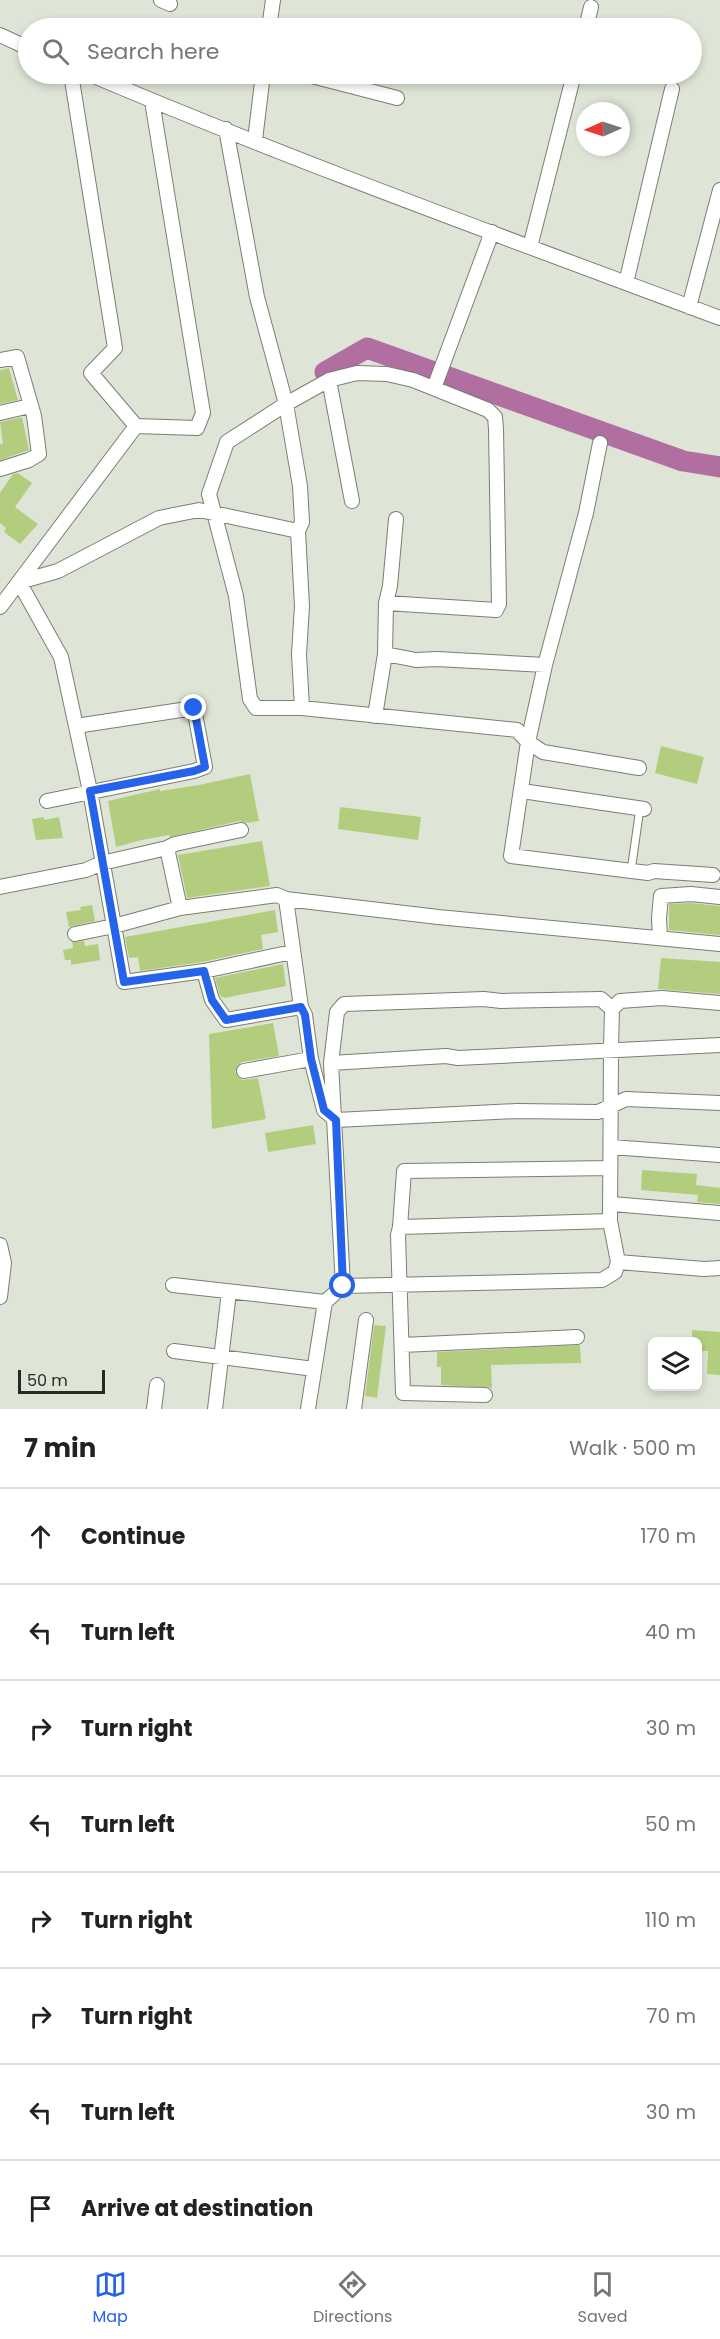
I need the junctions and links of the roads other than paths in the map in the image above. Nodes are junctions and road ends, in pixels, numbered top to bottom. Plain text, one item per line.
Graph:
1 (273, 0) edge
2 (591, 7) dead end
3 (270, 18) edge
4 (588, 18) edge
5 (0, 36) edge
6 (18, 44) edge
7 (73, 84) edge
8 (112, 84) edge
9 (262, 84) edge
10 (343, 84) edge
11 (571, 84) edge
12 (672, 89) dead end
13 (397, 98) dead end
14 (152, 101) junction
15 (226, 129) junction
16 (255, 140) junction
17 (720, 193) edge
18 (492, 232) junction
19 (530, 247) junction
20 (626, 283) junction
21 (689, 307) junction
22 (720, 318) edge
23 (0, 360) edge
24 (330, 380) junction
25 (434, 388) junction
26 (286, 404) junction
27 (30, 406) junction
28 (0, 413) edge
29 (136, 426) junction
30 (600, 443) dead end
31 (1, 472) edge
32 (352, 501) dead end
33 (216, 513) junction
34 (396, 519) dead end
35 (298, 531) junction
36 (19, 582) junction
37 (386, 603) junction
38 (0, 607) edge
39 (385, 654) junction
40 (544, 665) junction
41 (302, 708) junction
42 (375, 716) junction
43 (76, 726) junction
44 (528, 742) junction
45 (639, 768) dead end
46 (90, 791) junction
47 (522, 791) junction
48 (47, 801) dead end
49 (642, 808) joint
50 (241, 830) dead end
51 (167, 848) junction
52 (102, 863) junction
53 (631, 871) junction
54 (713, 875) dead end
55 (0, 887) edge
56 (720, 897) edge
57 (286, 899) junction
58 (180, 908) junction
59 (114, 926) junction
60 (75, 934) dead end
61 (660, 938) junction
62 (720, 944) edge
63 (292, 952) junction
64 (204, 971) junction
65 (720, 1003) edge
66 (301, 1007) junction
67 (612, 1009) junction
68 (720, 1045) edge
69 (611, 1049) junction
70 (311, 1059) junction
71 (331, 1063) junction
72 (244, 1071) dead end
73 (720, 1103) edge
74 (612, 1107) junction
75 (336, 1120) junction
76 (610, 1147) junction
77 (720, 1155) edge
78 (609, 1168) junction
79 (612, 1204) junction
80 (720, 1213) edge
81 (610, 1221) junction
82 (400, 1227) junction
83 (0, 1245) edge
84 (618, 1262) junction
85 (720, 1268) edge
86 (173, 1285) dead end
87 (343, 1286) junction
88 (400, 1286) junction
89 (229, 1292) junction
90 (0, 1297) edge
91 (325, 1302) junction
92 (366, 1320) dead end
93 (577, 1337) dead end
94 (402, 1345) junction
95 (174, 1351) dead end
96 (221, 1357) junction
97 (314, 1369) junction
98 (157, 1385) dead end
99 (485, 1395) dead end
100 (154, 1409) edge
101 (215, 1409) edge
102 (308, 1409) edge
103 (354, 1409) edge

1 - 3 street
2 - 4 street
5 - 6 street
7 - 29 street
8 - 14 street
9 - 16 street
10 - 13 street
11 - 19 street
12 - 20 street
14 - 15 street
14 - 29 street
15 - 16 street
15 - 26 street
16 - 18 street
17 - 21 street
18 - 19 street
18 - 25 street
19 - 20 street
20 - 21 street
21 - 22 street
23 - 27 street
24 - 25 street
24 - 26 street
24 - 32 street
25 - 37 street
26 - 33 street
26 - 35 street
27 - 28 street
27 - 31 street
29 - 36 street
30 - 40 street
33 - 35 street
33 - 36 street
33 - 41 street
34 - 37 street
35 - 41 street
36 - 38 street
36 - 43 street
37 - 39 street
39 - 40 street
39 - 42 street
40 - 44 street
41 - 42 street
42 - 44 street
43 - 46 street
43 - 46 street
44 - 45 street
44 - 47 street
46 - 48 street
46 - 52 street
47 - 49 street
47 - 53 street
49 - 53 lane
50 - 51 street
51 - 52 street
51 - 58 street
52 - 55 street
52 - 59 street
53 - 54 street
56 - 61 street
57 - 58 street
57 - 61 street
57 - 63 street
58 - 59 street
59 - 60 street
59 - 64 street
61 - 62 street
63 - 64 street
63 - 66 street
64 - 66 street
65 - 67 street
66 - 70 street
67 - 69 street
67 - 71 street
68 - 69 street
69 - 71 street
69 - 74 street
70 - 72 street
70 - 75 street
71 - 75 street
73 - 74 street
74 - 75 street
74 - 76 street
75 - 87 street
76 - 77 street
76 - 78 street
78 - 79 street
78 - 82 street
79 - 80 street
79 - 81 street
81 - 82 street
81 - 84 street
82 - 88 street
83 - 90 street
84 - 85 street
84 - 88 street
86 - 89 street
87 - 88 street
87 - 91 street
88 - 94 street
89 - 91 street
89 - 96 street
91 - 97 street
92 - 103 street
93 - 94 street
94 - 99 street
95 - 96 street
96 - 97 street
96 - 101 street
97 - 102 street
98 - 100 street

